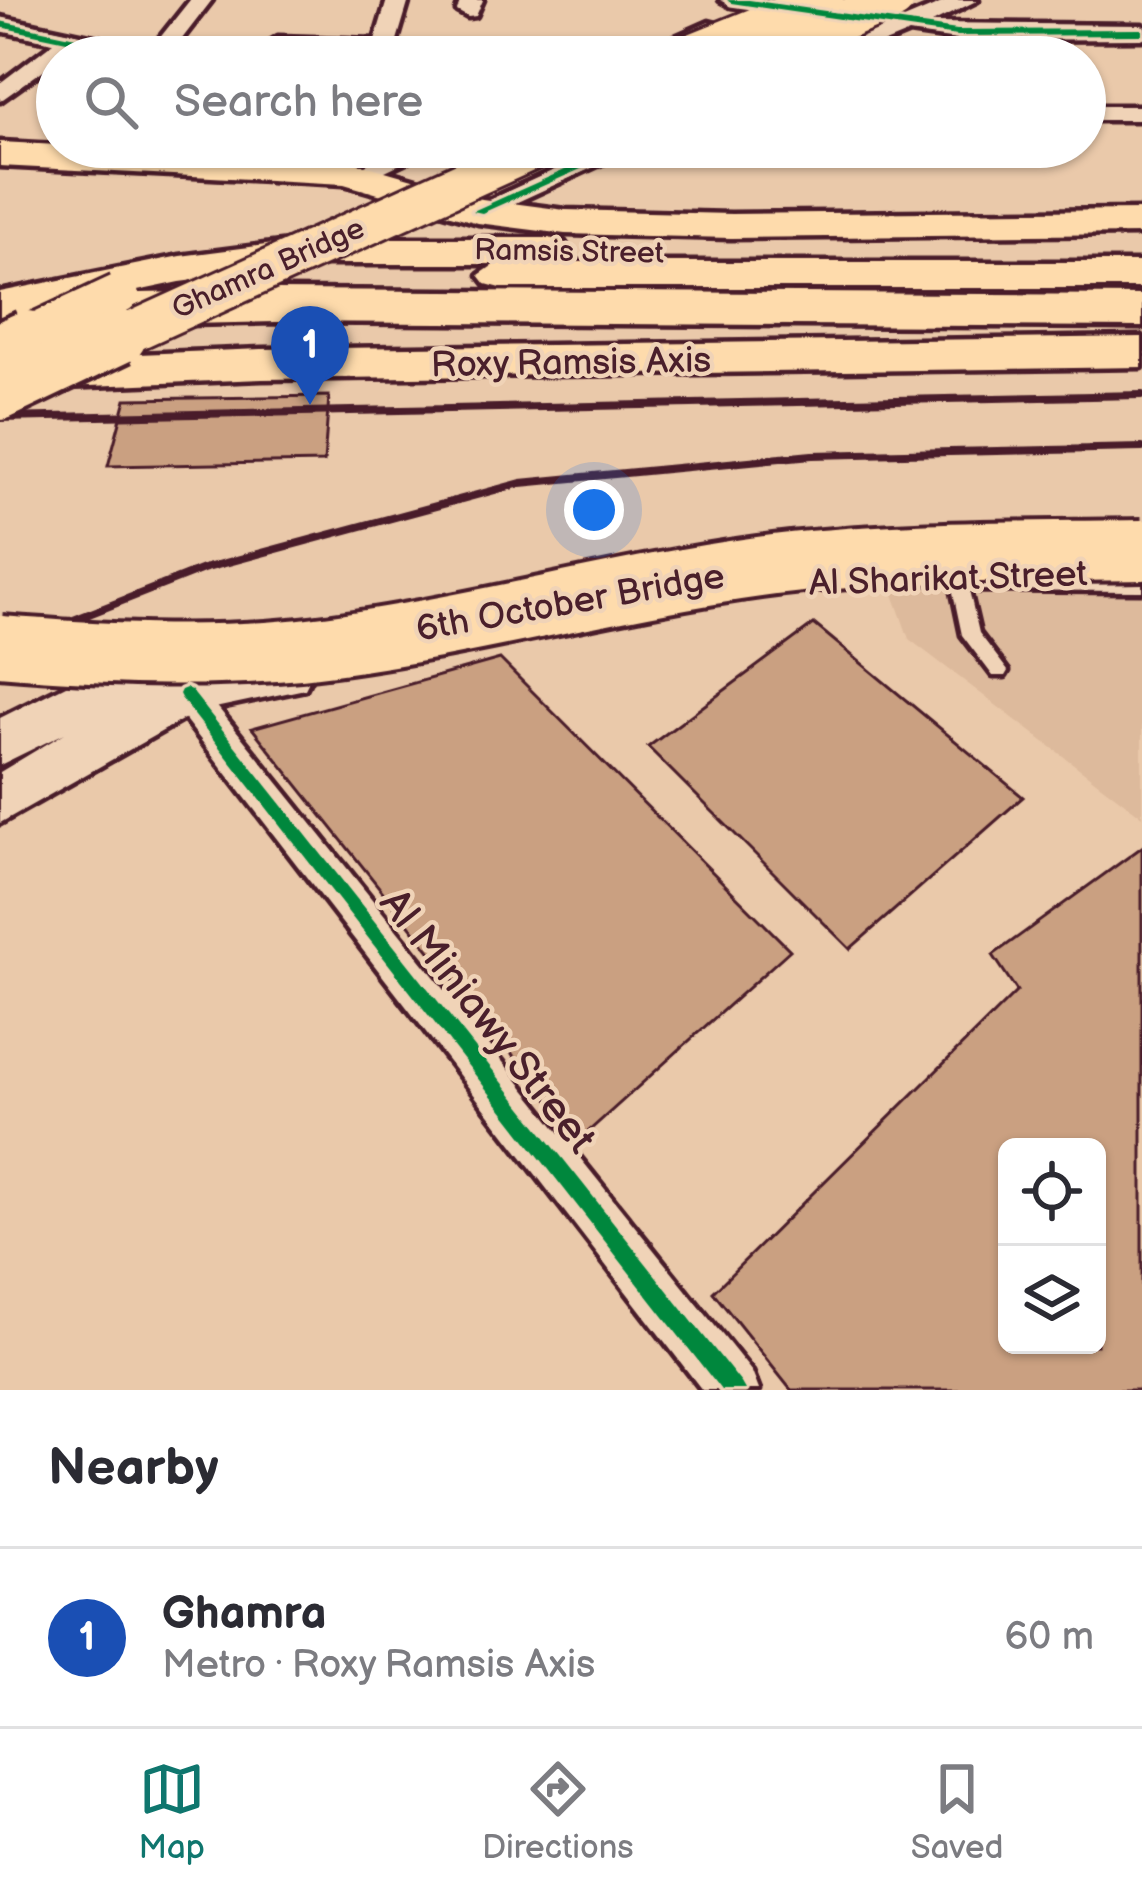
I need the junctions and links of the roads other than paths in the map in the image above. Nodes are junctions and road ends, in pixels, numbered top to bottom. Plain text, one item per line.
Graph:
1 (201, 0) edge
2 (398, 0) edge
3 (824, 0) edge
4 (967, 0) edge
5 (753, 2) edge
6 (898, 18) edge
7 (0, 24) edge
8 (1142, 32) edge
9 (58, 36) edge
10 (173, 36) edge
11 (387, 36) edge
12 (684, 36) edge
13 (734, 36) edge
14 (832, 36) edge
15 (868, 36) edge
16 (36, 64) edge
17 (6, 85) edge
18 (1106, 113) edge
19 (1142, 113) edge
20 (36, 153) edge
21 (0, 154) edge
22 (224, 168) edge
23 (314, 168) edge
24 (365, 168) edge
25 (418, 168) edge
26 (491, 168) edge
27 (577, 168) edge
28 (0, 172) edge
29 (243, 175) junction
30 (478, 211) junction
31 (1142, 219) edge
32 (1142, 256) edge
33 (1142, 275) edge
34 (244, 277) junction
35 (0, 309) edge
36 (1142, 311) edge
37 (0, 349) edge
38 (1142, 352) edge
39 (0, 376) edge
40 (0, 394) edge
41 (1142, 515) edge
42 (1142, 550) edge
43 (1142, 561) edge
44 (1142, 572) edge
45 (958, 579) junction
46 (1142, 585) edge
47 (0, 605) edge
48 (0, 646) edge
49 (360, 658) junction
50 (0, 660) edge
51 (999, 671) dead end
52 (186, 694) junction
53 (71, 703) junction
54 (0, 743) edge
55 (0, 800) edge
56 (734, 1390) edge

1 - 10 street
2 - 11 street
3 - 13 main road, bridge
4 - 6 street
5 - 6 street
5 - 12 street
6 - 8 street
6 - 14 main road, bridge
6 - 15 street
7 - 9 street
16 - 17 street
18 - 19 street
20 - 21 main road, Ramsis Street
22 - 29 main road, Ramsis Street
23 - 29 main road, Ramsis Street
24 - 30 main road, Ramsis Street
25 - 37 main road, Ghamra Bridge, bridge
26 - 34 main road, Ghamra Bridge, bridge
27 - 30 street
28 - 29 main road, Ramsis Street
29 - 30 main road, Ramsis Street
30 - 31 main road, Ramsis Street
32 - 35 main road, Ramsis Street
33 - 34 main road, bridge
34 - 40 main road, Ghamra Bridge, bridge
35 - 36 highway
38 - 39 main road, Roxy Ramsis Axis
41 - 47 highway, 6th October Bridge
42 - 48 highway, 6th October Bridge, bridge
43 - 49 main road, Al Sharikat Street
44 - 45 main road, Al Sharikat Street
45 - 46 lane
45 - 49 main road, Al Sharikat Street
45 - 51 lane
49 - 52 main road, Al Sharikat Street
49 - 53 main road, Al Sharikat Street
50 - 53 main road
52 - 55 main road, Al Sharikat Street
52 - 56 street, Al Miniawy Street
53 - 54 main road, Al Sharikat Street

